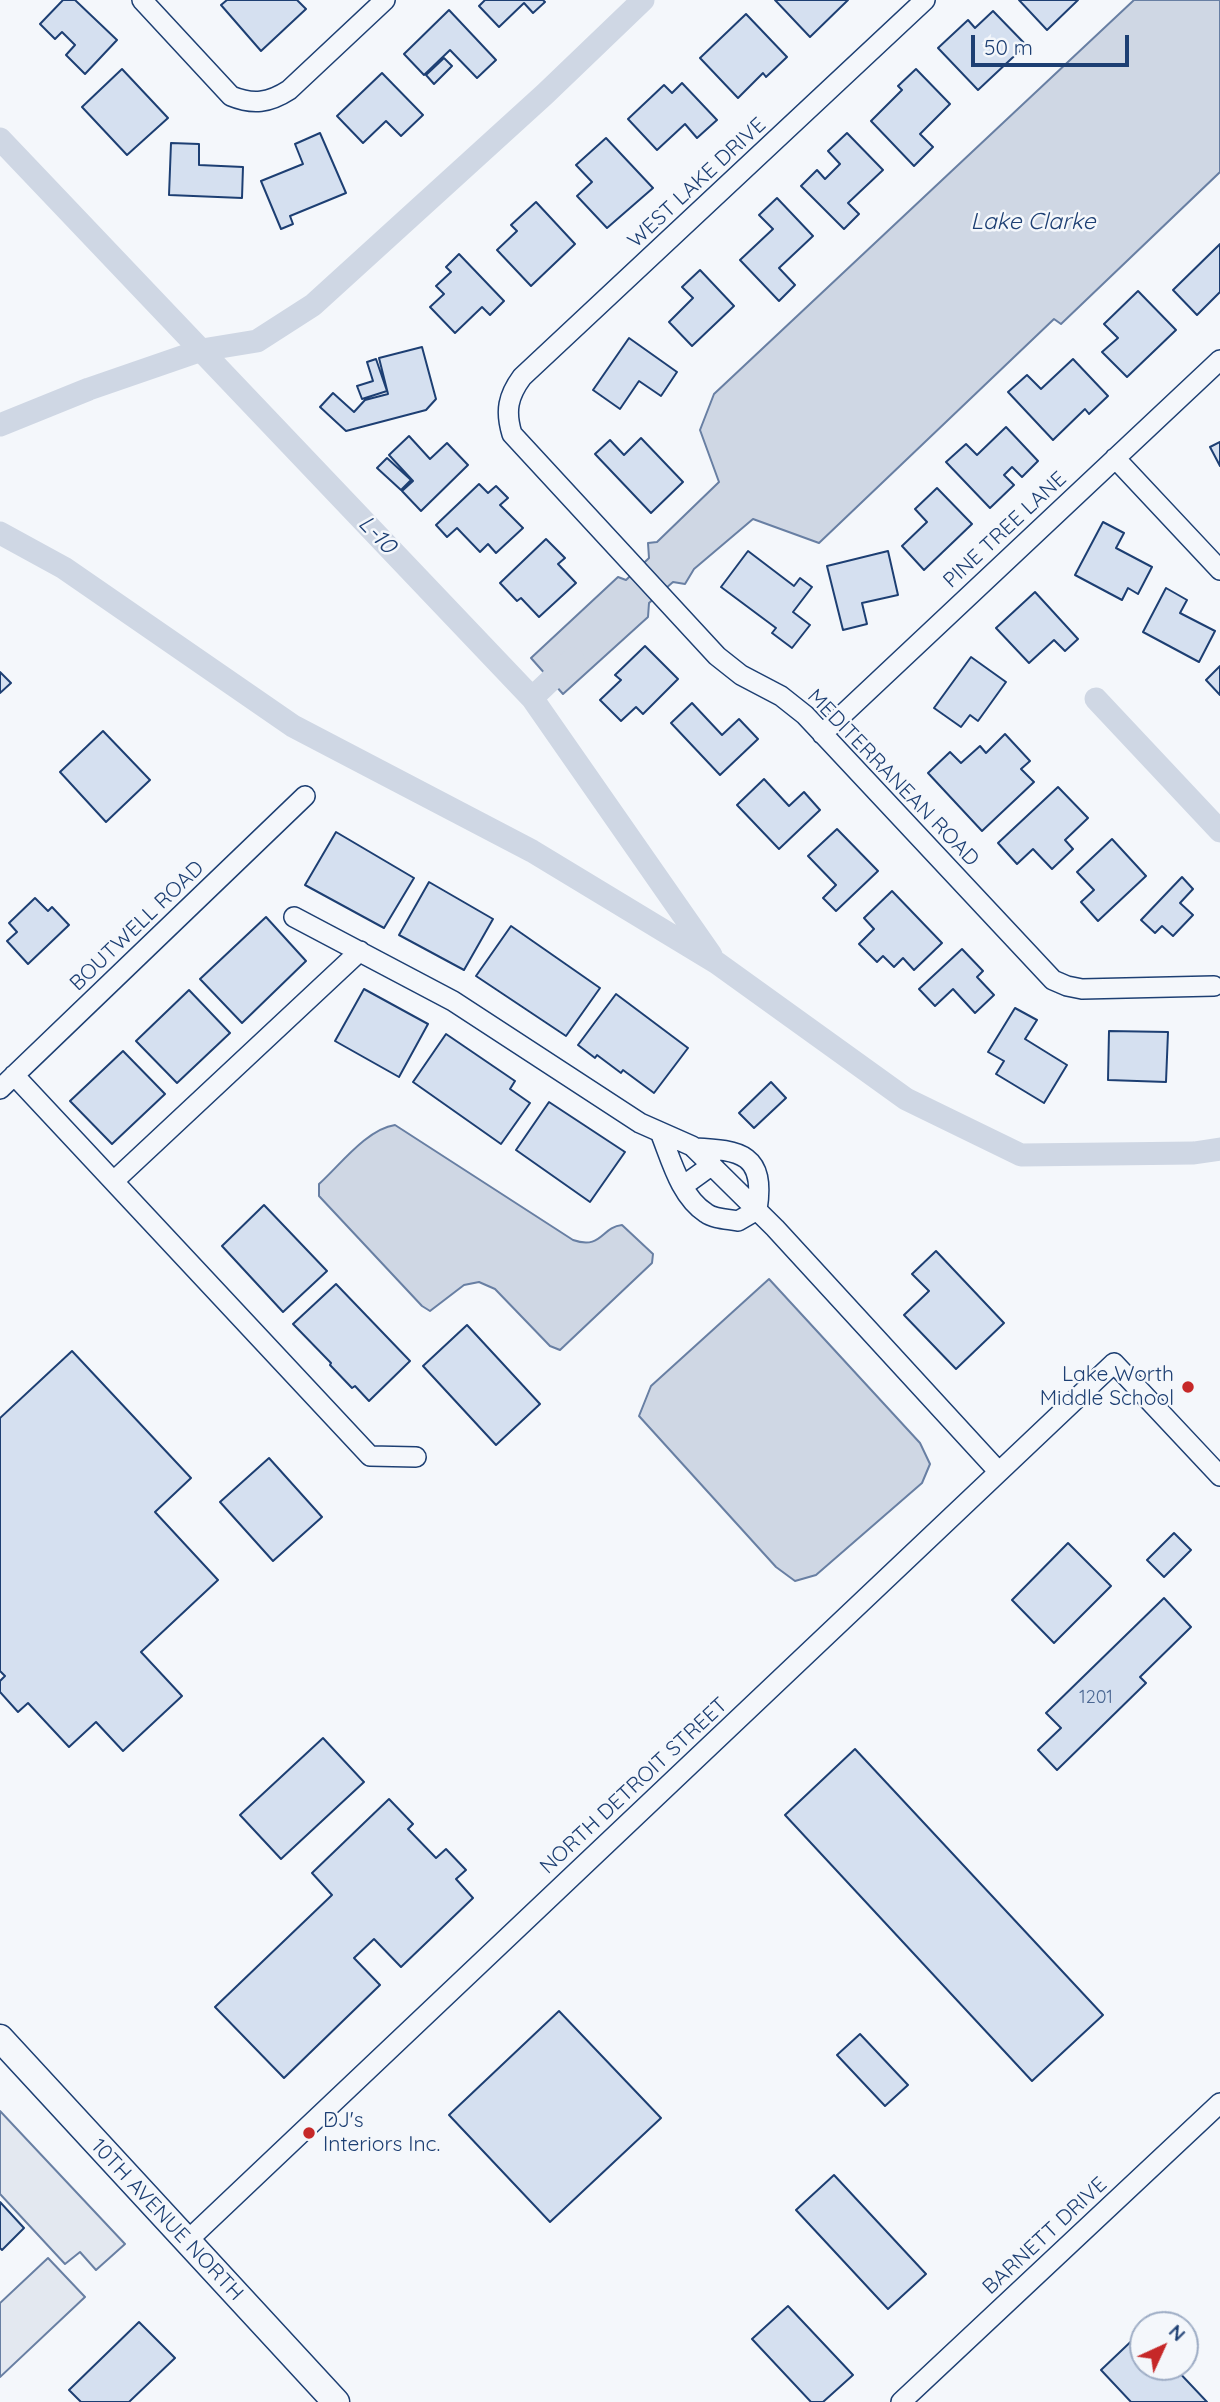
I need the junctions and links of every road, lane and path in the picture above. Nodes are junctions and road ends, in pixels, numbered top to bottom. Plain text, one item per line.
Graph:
1 (142, 0) edge
2 (385, 0) edge
3 (925, 0) edge
4 (1220, 360) edge
5 (508, 404) joint
6 (1115, 458) junction
7 (1220, 570) edge
8 (822, 734) junction
9 (305, 796) dead end
10 (294, 916) dead end
11 (360, 951) junction
12 (1214, 986) dead end
13 (4, 1084) edge
14 (660, 1132) junction
15 (694, 1148) junction
16 (712, 1165) junction
17 (115, 1181) junction
18 (683, 1186) junction
19 (757, 1210) junction
20 (416, 1457) dead end
21 (999, 1472) junction
22 (1220, 1476) edge
23 (0, 2038) edge
24 (1220, 2103) edge
25 (186, 2242) junction
26 (336, 2402) edge
27 (901, 2402) edge

1 - 2 street
3 - 5 street, WEST LAKE DRIVE
4 - 6 street, PINE TREE LANE
5 - 8 street, MEDITERRANEAN ROAD
6 - 7 street
6 - 8 street, PINE TREE LANE
8 - 12 street, MEDITERRANEAN ROAD
9 - 13 street, BOUTWELL ROAD
10 - 11 street
11 - 14 street
11 - 17 street
13 - 17 street
14 - 15 street
14 - 18 street
15 - 16 street
15 - 19 street
16 - 18 street
16 - 19 street
17 - 20 street
18 - 19 street
19 - 21 street
21 - 22 street, NORTH DETROIT STREET
21 - 25 street, NORTH DETROIT STREET
23 - 25 street, 10TH AVENUE NORTH
24 - 27 street, BARNETT DRIVE
25 - 26 street, 10TH AVENUE NORTH

